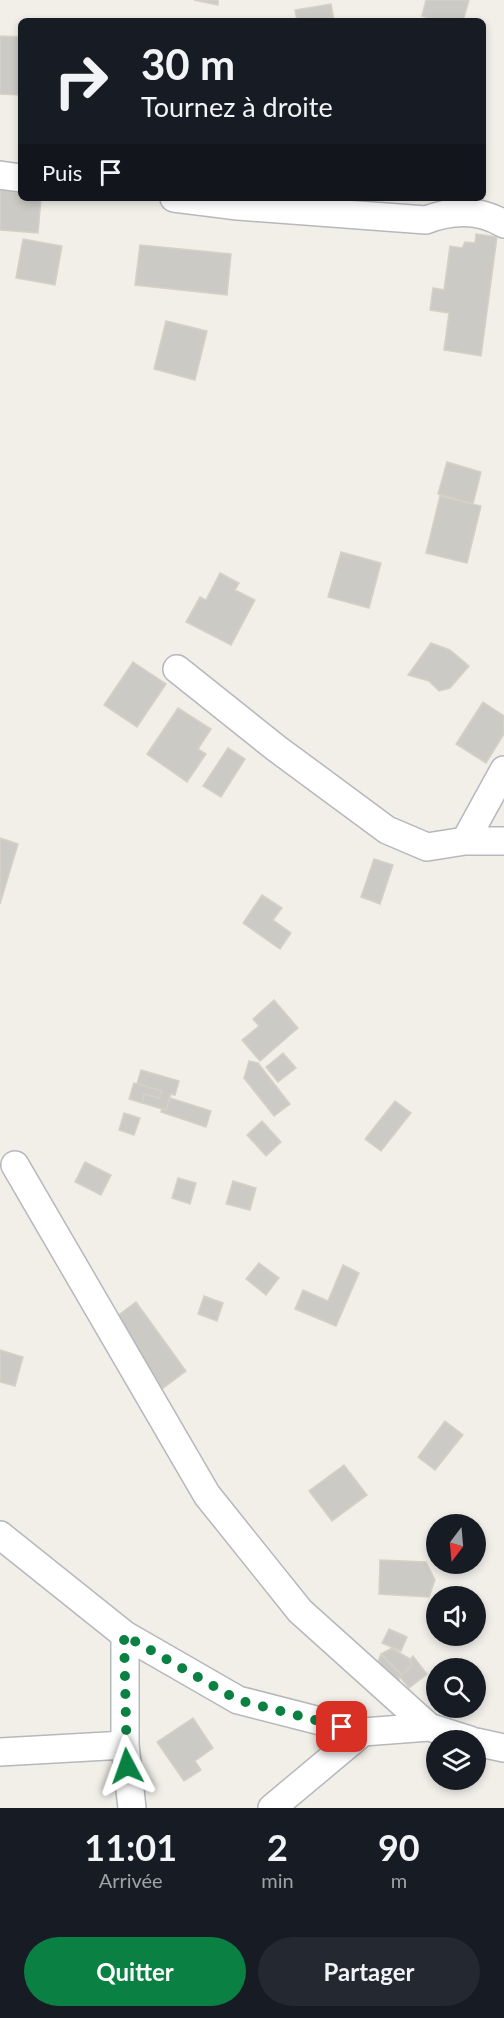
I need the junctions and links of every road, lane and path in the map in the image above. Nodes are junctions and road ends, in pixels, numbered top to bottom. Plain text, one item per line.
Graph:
1 (0, 175) edge
2 (18, 178) edge
3 (195, 201) edge
4 (504, 224) edge
5 (177, 669) dead end
6 (504, 770) edge
7 (465, 841) junction
8 (504, 841) edge
9 (15, 1165) dead end
10 (0, 1535) edge
11 (124, 1635) junction
12 (429, 1727) junction
13 (438, 1730) edge
14 (363, 1732) junction
15 (486, 1744) edge
16 (125, 1745) junction
17 (504, 1748) edge
18 (0, 1752) edge
19 (132, 1808) edge
20 (272, 1808) edge

1 - 2 street
3 - 4 street
5 - 7 street
6 - 7 street
7 - 8 street
9 - 12 street
10 - 11 street
11 - 14 street
11 - 16 street
12 - 13 street
12 - 14 street
14 - 20 street
15 - 17 street
16 - 18 street
16 - 19 street

